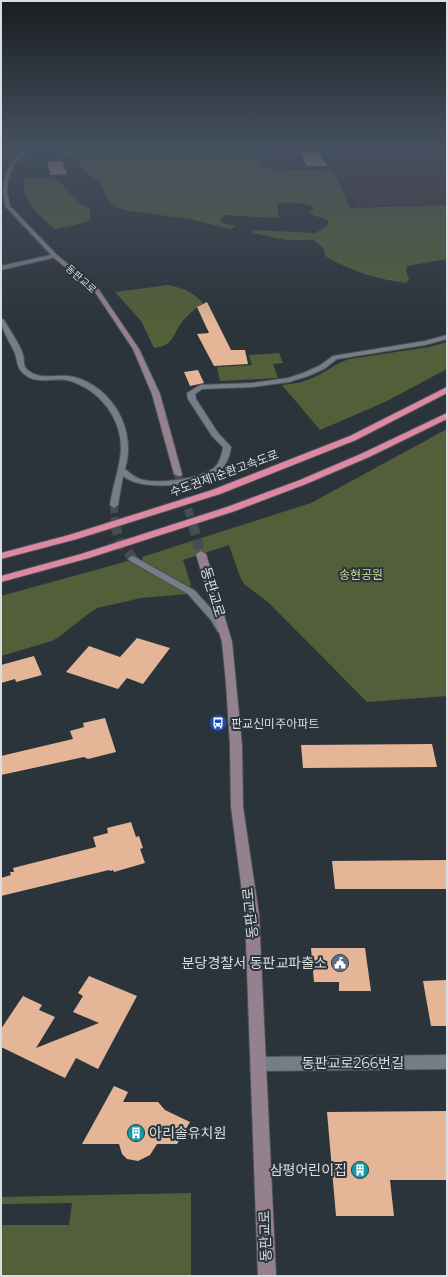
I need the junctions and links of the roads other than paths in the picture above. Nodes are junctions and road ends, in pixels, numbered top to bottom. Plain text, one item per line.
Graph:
1 (8, 206) edge
2 (55, 256) junction
3 (1, 268) edge
4 (1, 320) edge
5 (447, 337) edge
6 (447, 390) edge
7 (447, 416) edge
8 (121, 469) junction
9 (178, 474) tunnel mouth
10 (114, 505) tunnel mouth
11 (201, 554) tunnel mouth
12 (1, 556) edge
13 (133, 559) tunnel mouth
14 (1, 579) edge
15 (227, 642) junction
16 (447, 1062) edge
17 (259, 1064) junction
18 (266, 1276) edge

1 - 2 main road, 동판교로
2 - 3 street
2 - 9 main road, 동판교로
4 - 8 street
5 - 8 street
6 - 12 highway, 수도권제1순환고속도로
7 - 14 highway
8 - 10 street
11 - 15 main road, 동판교로
13 - 15 street
15 - 17 main road, 동판교로
16 - 17 street, 동판교로266번길
17 - 18 main road, 동판교로

